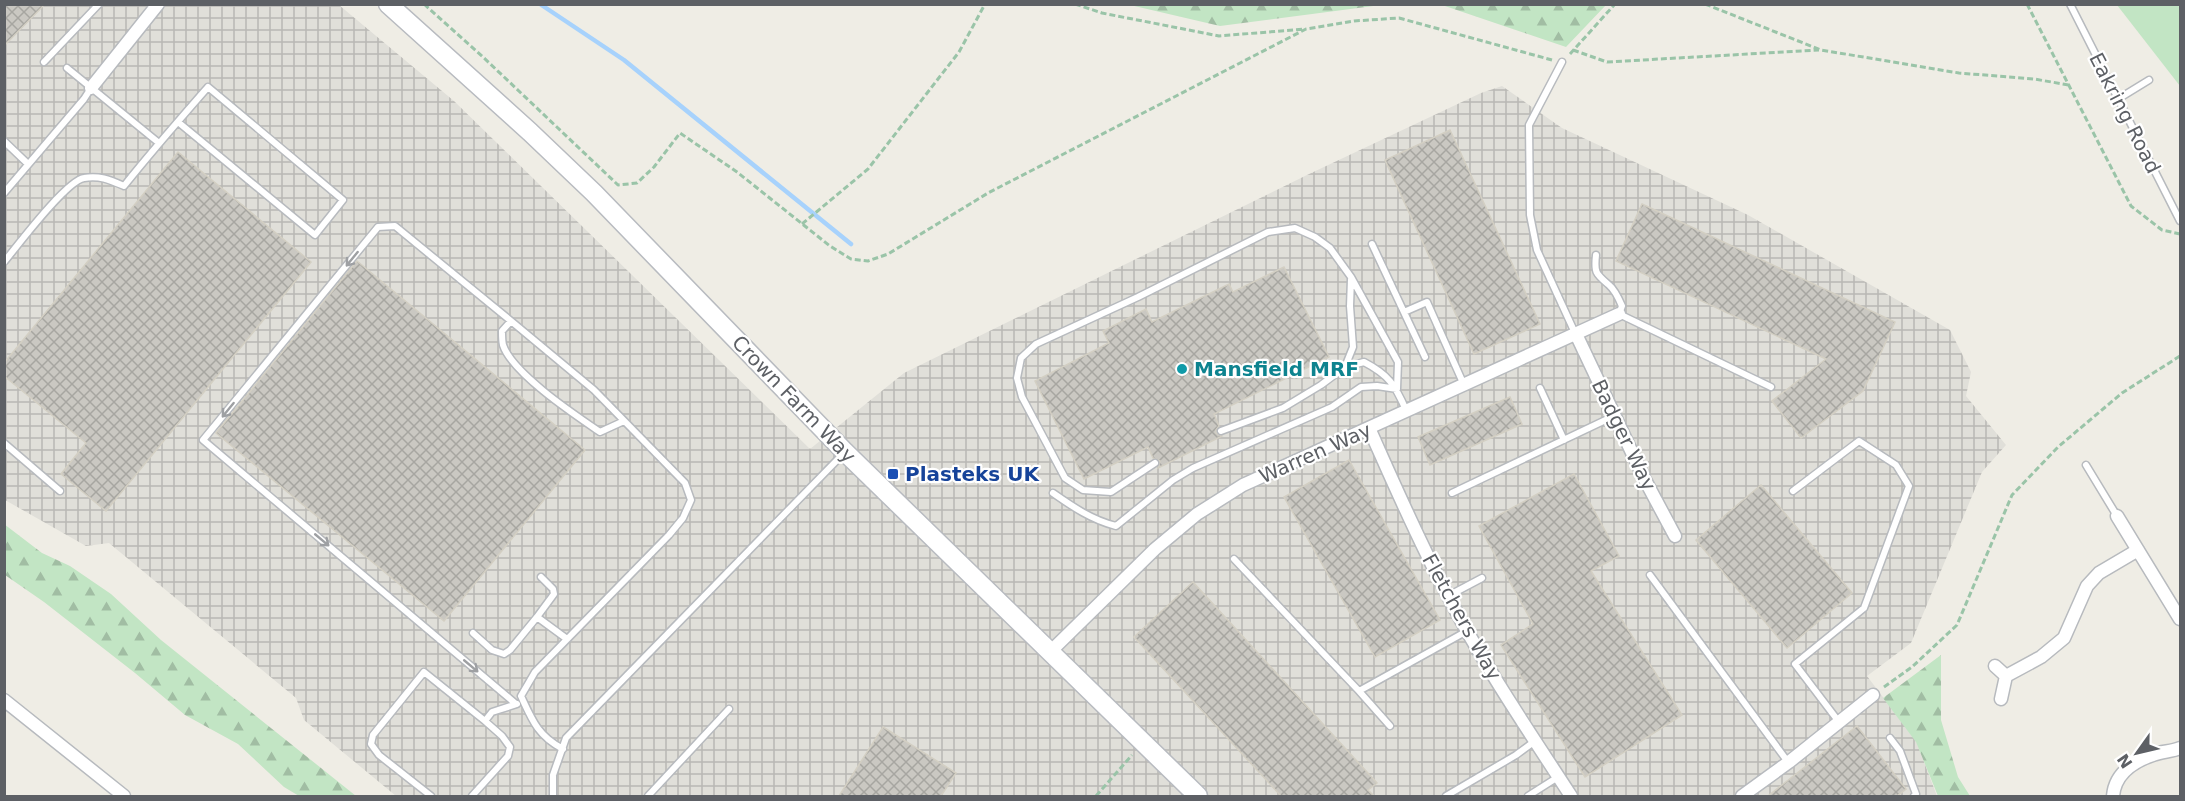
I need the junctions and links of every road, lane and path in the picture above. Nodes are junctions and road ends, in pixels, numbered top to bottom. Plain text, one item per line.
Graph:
1 (99, 4) edge
2 (158, 4) edge
3 (387, 4) edge
4 (424, 4) edge
5 (985, 4) edge
6 (1075, 4) edge
7 (1615, 4) edge
8 (1705, 4) edge
9 (2027, 4) edge
10 (2070, 4) edge
11 (1306, 29) junction
12 (1573, 50) junction
13 (1821, 50) junction
14 (44, 62) dead end
15 (1562, 63) junction
16 (66, 68) dead end
17 (2149, 80) dead end
18 (2069, 85) junction
19 (91, 88) junction
20 (2118, 99) junction
21 (178, 122) junction
22 (4, 141) edge
23 (159, 143) junction
24 (28, 164) junction
25 (4, 193) edge
26 (2181, 221) edge
27 (802, 224) junction
28 (2181, 234) edge
29 (1372, 243) dead end
30 (1596, 255) dead end
31 (4, 262) edge
32 (1351, 277) junction
33 (1404, 312) junction
34 (1619, 314) junction
35 (511, 321) junction
36 (1576, 334) junction
37 (2181, 356) edge
38 (1425, 357) dead end
39 (1345, 367) junction
40 (1464, 385) junction
41 (1771, 387) dead end
42 (1540, 388) dead end
43 (1397, 389) junction
44 (1406, 411) junction
45 (1614, 416) junction
46 (624, 421) junction
47 (1369, 428) junction
48 (1221, 430) dead end
49 (1564, 440) junction
50 (4, 443) edge
51 (845, 452) junction
52 (1155, 463) dead end
53 (2086, 465) dead end
54 (60, 491) dead end
55 (1793, 491) dead end
56 (1053, 492) dead end
57 (1452, 493) dead end
58 (2116, 516) joint
59 (1675, 536) dead end
60 (2138, 549) junction
61 (1234, 559) dead end
62 (1650, 575) dead end
63 (541, 577) dead end
64 (1482, 578) dead end
65 (1448, 596) junction
66 (537, 617) junction
67 (2181, 619) edge
68 (1467, 631) junction
69 (473, 633) dead end
70 (567, 639) junction
71 (1051, 651) junction
72 (1995, 666) dead end
73 (2006, 676) junction
74 (1359, 691) junction
75 (1873, 695) joint
76 (2001, 699) dead end
77 (4, 700) edge
78 (520, 703) junction
79 (729, 709) dead end
80 (485, 721) junction
81 (1839, 722) junction
82 (1390, 726) dead end
83 (1890, 738) dead end
84 (1535, 741) junction
85 (1143, 742) junction
86 (2181, 748) edge
87 (563, 749) junction
88 (1789, 762) junction
89 (1558, 777) junction
90 (124, 796) edge
91 (431, 796) edge
92 (472, 796) edge
93 (553, 796) edge
94 (648, 796) edge
95 (1096, 796) edge
96 (1198, 796) edge
97 (1446, 796) edge
98 (1528, 796) edge
99 (1571, 796) edge
100 (1742, 796) edge
101 (1914, 796) edge
102 (2113, 796) edge

1 - 14 lane
2 - 19 street
3 - 51 street, Crown Farm Way
4 - 27 path
5 - 27 path
6 - 11 path
7 - 12 path
8 - 13 path
9 - 18 path
10 - 20 lane, Eakring Road
11 - 15 path
11 - 27 path
12 - 13 path
12 - 15 path
13 - 18 path
15 - 36 lane
16 - 19 lane
17 - 20 lane
18 - 28 path
19 - 23 lane
19 - 24 lane
20 - 26 lane, Eakring Road
21 - 21 lane
21 - 23 lane
22 - 24 lane
23 - 31 lane
24 - 25 lane
29 - 33 lane
30 - 34 lane
32 - 39 lane
32 - 43 lane
32 - 52 lane
33 - 38 lane
33 - 40 lane
34 - 36 street, Warren Way
34 - 41 lane
35 - 46 lane
35 - 46 lane
35 -> 78 lane
36 - 40 street, Warren Way
36 - 45 street, Badger Way
37 - 75 path
39 - 43 lane
39 - 48 lane
40 - 44 street, Warren Way
42 - 49 lane
43 - 44 lane
43 - 56 lane
44 - 47 street, Warren Way
45 - 49 lane
45 - 59 street, Badger Way
46 - 70 lane
47 - 65 street, Fletchers Way
47 - 71 street, Warren Way
49 - 57 lane
50 - 54 lane
51 - 71 street, Crown Farm Way
51 - 87 lane
53 - 58 lane
55 - 81 lane
58 - 60 street
60 - 67 street
60 - 73 street
61 - 74 lane
62 - 88 lane
63 - 66 lane
64 - 65 lane
65 - 68 street, Fletchers Way
66 - 69 lane
66 - 70 lane
68 - 74 lane
68 - 84 street, Fletchers Way
70 - 78 lane
71 - 85 street, Crown Farm Way
72 - 73 street
73 - 76 street
74 - 82 lane
75 - 81 street
77 - 90 street
78 - 80 lane
78 - 87 lane
79 - 94 lane
80 - 91 lane
80 - 92 lane
81 - 88 street
83 - 101 lane
84 - 89 street, Fletchers Way
84 - 97 lane
85 - 95 path
85 - 96 street, Crown Farm Way
86 - 102 street
87 - 93 lane
88 - 100 street
89 - 98 lane
89 - 99 street, Fletchers Way

